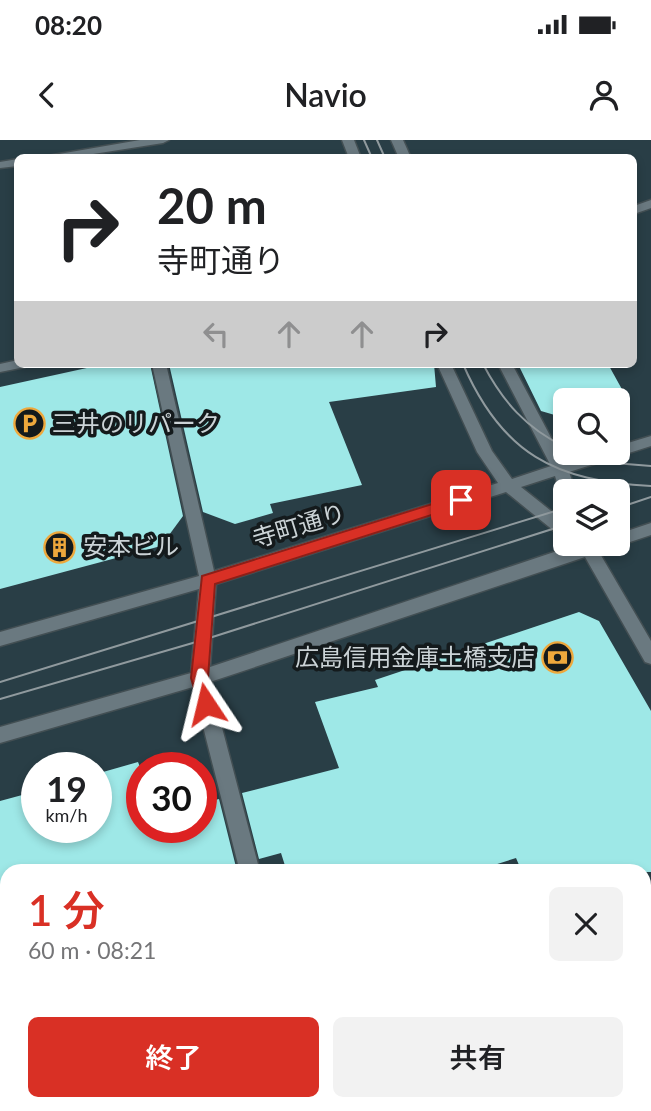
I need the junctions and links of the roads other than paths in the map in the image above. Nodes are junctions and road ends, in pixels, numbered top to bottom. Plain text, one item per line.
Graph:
1 (163, 140) edge
2 (105, 148) edge
3 (67, 154) edge
4 (160, 368) edge
5 (446, 368) edge
6 (507, 368) edge
7 (651, 441) edge
8 (630, 447) edge
9 (573, 465) edge
10 (560, 469) junction
11 (563, 479) edge
12 (508, 485) junction
13 (553, 521) edge
14 (651, 529) edge
15 (630, 536) edge
16 (560, 556) edge
17 (595, 556) edge
18 (208, 580) junction
19 (0, 639) edge
20 (651, 657) edge
21 (200, 678) junction
22 (0, 735) edge
23 (248, 864) edge

1 - 2 street
2 - 3 street
4 - 18 street
5 - 12 street
6 - 10 street
7 - 8 street
9 - 10 street, 寺町通り
10 - 11 street
10 - 12 street, 寺町通り
12 - 13 street
12 - 18 street, 寺町通り
14 - 15 street
16 - 21 street
17 - 20 street
18 - 19 street, 寺町通り
18 - 21 street
21 - 22 street
21 - 23 street

